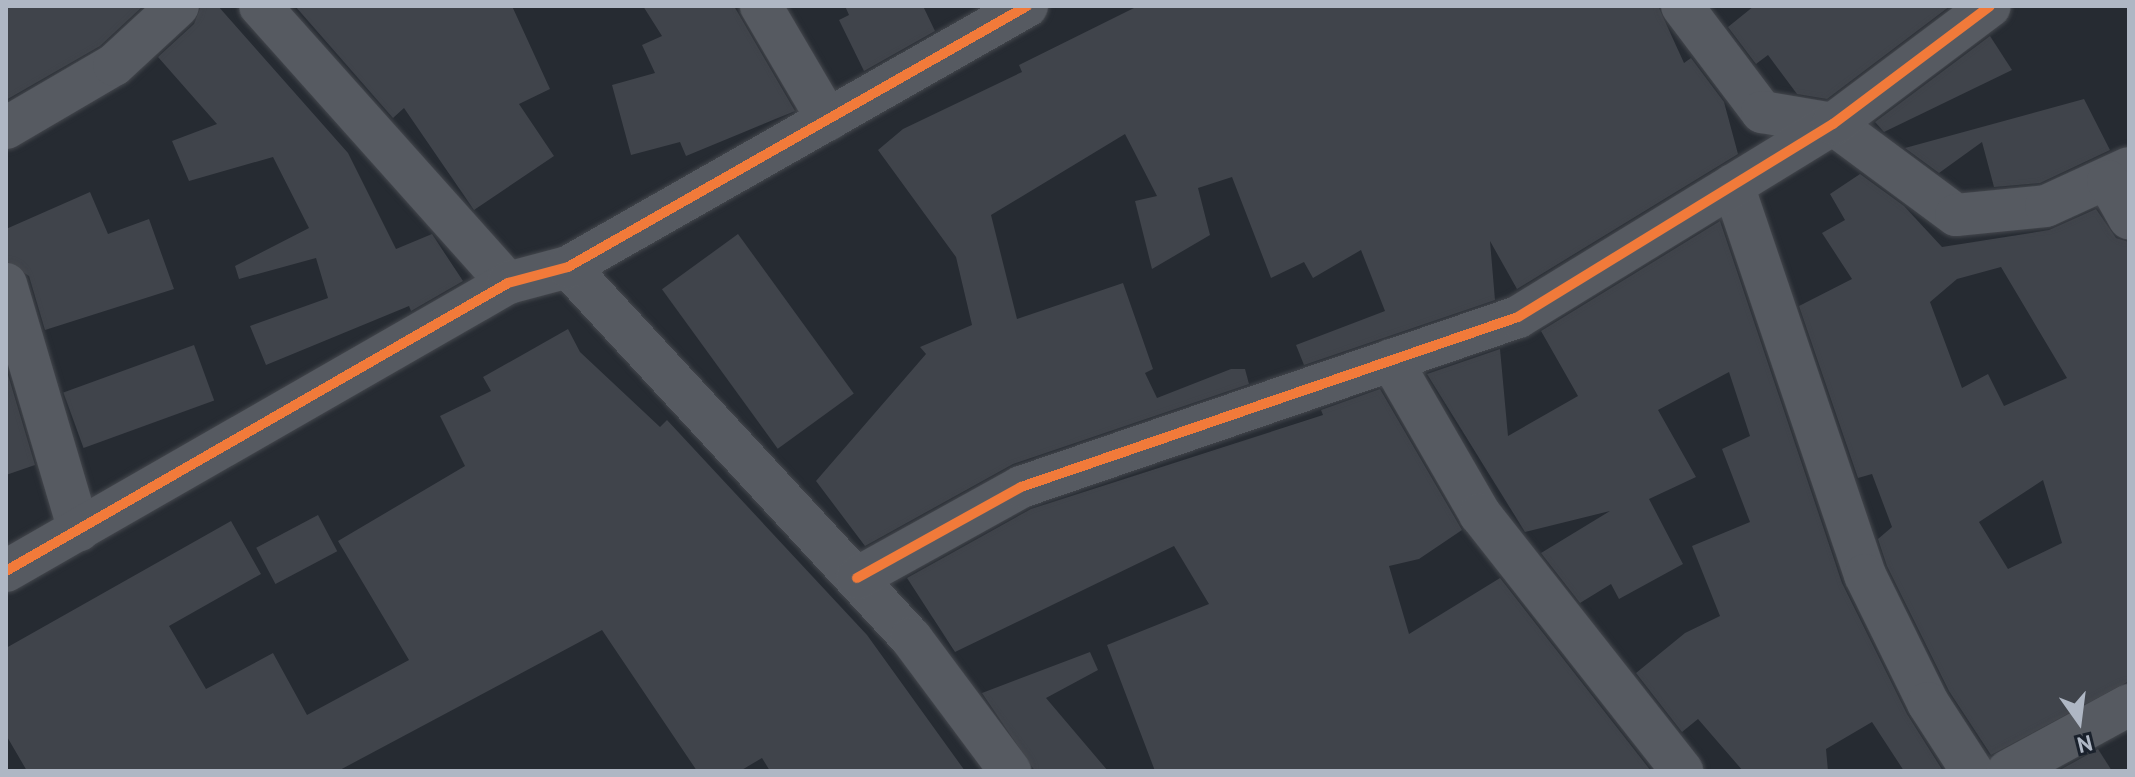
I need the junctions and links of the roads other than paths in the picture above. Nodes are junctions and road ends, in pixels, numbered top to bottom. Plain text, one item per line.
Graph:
1 (178, 6) edge
2 (260, 6) edge
3 (761, 6) edge
4 (1027, 6) edge
5 (1682, 6) edge
6 (1990, 6) edge
7 (828, 120) junction
8 (1833, 124) junction
9 (6, 128) edge
10 (2119, 174) edge
11 (1733, 185) junction
12 (2129, 218) edge
13 (568, 267) junction
14 (508, 283) junction
15 (6, 284) edge
16 (1391, 360) junction
17 (79, 530) junction
18 (6, 571) edge
19 (857, 578) junction
20 (2129, 705) edge
21 (1010, 771) edge
22 (1682, 771) edge
23 (1972, 771) edge
24 (2008, 771) edge

1 - 9 street
2 - 14 street
3 - 7 street
4 - 7 street
5 - 8 street
6 - 8 street
7 - 13 street
8 - 10 street
8 - 11 street
10 - 12 street
11 - 16 street
11 - 23 street
13 - 14 street
13 - 19 street
14 - 17 street
15 - 17 street
16 - 19 street
16 - 22 street
17 - 18 street
19 - 21 street
20 - 24 street

